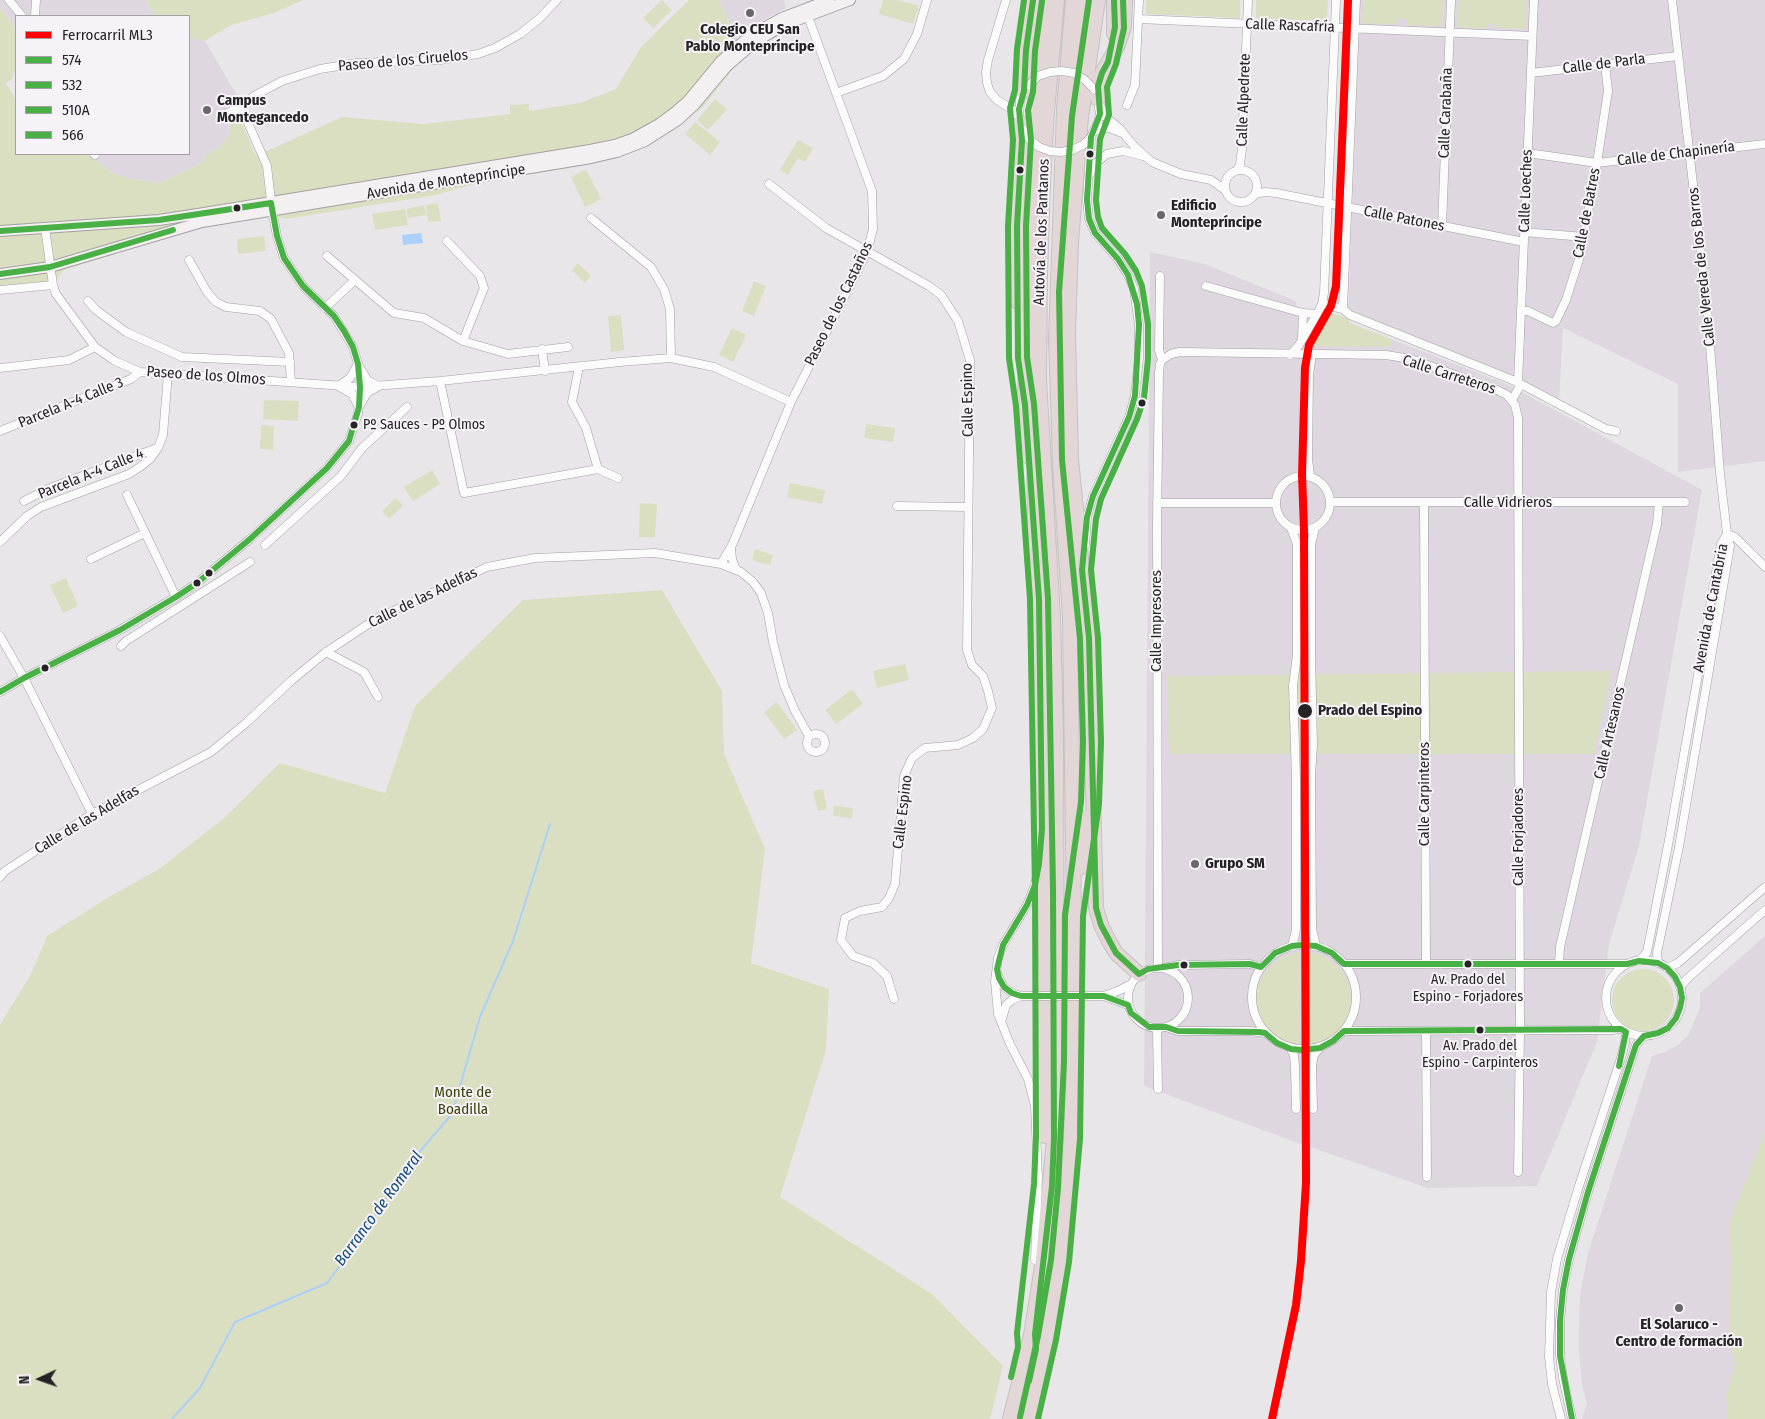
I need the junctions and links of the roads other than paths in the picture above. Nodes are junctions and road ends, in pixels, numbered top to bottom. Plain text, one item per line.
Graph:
1 (9, 0) edge
2 (36, 0) edge
3 (557, 0) edge
4 (829, 0) edge
5 (850, 0) edge
6 (927, 0) edge
7 (1006, 0) edge
8 (1025, 0) edge
9 (1033, 0) edge
10 (1044, 0) edge
11 (1057, 0) edge
12 (1073, 0) edge
13 (1086, 0) edge
14 (1098, 0) edge
15 (1114, 0) edge
16 (1125, 0) edge
17 (1139, 0) edge
18 (1248, 0) edge
19 (1336, 0) edge
20 (1356, 0) edge
21 (1451, 0) edge
22 (1534, 0) edge
23 (1672, 0) edge
24 (806, 12) junction
25 (21, 15) edge
26 (35, 15) edge
27 (1138, 19) junction
28 (1247, 24) junction
29 (1335, 27) junction
30 (1355, 28) junction
31 (1450, 32) junction
32 (1532, 36) junction
33 (1026, 50) junction
34 (1678, 56) junction
35 (1108, 62) junction
36 (1605, 64) junction
37 (1531, 72) junction
38 (1024, 92) junction
39 (836, 93) junction
40 (1097, 98) junction
41 (1004, 105) junction
42 (1127, 105) dead end
43 (241, 107) junction
44 (227, 113) dead end
45 (1021, 124) junction
46 (1093, 134) junction
47 (1125, 135) junction
48 (1765, 144) edge
49 (1689, 152) junction
50 (1528, 153) junction
51 (1144, 156) junction
52 (1597, 163) junction
53 (1237, 170) junction
54 (1229, 174) junction
55 (1089, 176) junction
56 (1061, 177) junction
57 (1211, 180) junction
58 (769, 184) dead end
59 (1225, 190) junction
60 (1255, 194) junction
61 (1328, 203) junction
62 (271, 206) junction
63 (1348, 208) junction
64 (591, 218) dead end
65 (1442, 226) junction
66 (45, 228) junction
67 (0, 231) edge
68 (1524, 232) junction
69 (1584, 237) junction
70 (447, 241) dead end
71 (1524, 242) junction
72 (866, 252) junction
73 (328, 256) dead end
74 (188, 260) dead end
75 (50, 267) junction
76 (0, 274) edge
77 (1160, 276) dead end
78 (355, 280) junction
79 (53, 285) junction
80 (1206, 286) dead end
81 (0, 290) edge
82 (88, 301) dead end
83 (1322, 304) junction
84 (325, 308) junction
85 (1343, 309) junction
86 (1521, 311) junction
87 (1302, 313) junction
88 (1317, 314) junction
89 (1302, 340) junction
90 (464, 341) junction
91 (95, 347) junction
92 (568, 347) dead end
93 (542, 349) junction
94 (1312, 354) junction
95 (1290, 355) junction
96 (671, 358) junction
97 (1162, 360) junction
98 (290, 362) junction
99 (358, 364) junction
100 (579, 367) junction
101 (0, 368) edge
102 (546, 371) junction
103 (140, 372) junction
104 (168, 374) junction
105 (1039, 379) junction
106 (440, 381) junction
107 (291, 382) junction
108 (1518, 383) junction
109 (338, 386) junction
110 (379, 386) junction
111 (360, 387) junction
112 (1509, 397) junction
113 (791, 402) junction
114 (1025, 405) junction
115 (407, 407) dead end
116 (359, 408) junction
117 (0, 431) edge
118 (1616, 431) dead end
119 (158, 448) junction
120 (341, 452) junction
121 (353, 459) junction
122 (598, 469) junction
123 (1310, 476) junction
124 (618, 478) dead end
125 (127, 496) dead end
126 (24, 501) dead end
127 (1330, 502) junction
128 (1518, 502) junction
129 (1659, 502) junction
130 (1686, 502) dead end
131 (1157, 503) junction
132 (1275, 503) junction
133 (1424, 503) junction
134 (897, 506) dead end
135 (968, 507) junction
136 (1035, 525) junction
137 (1291, 528) junction
138 (1314, 528) junction
139 (145, 533) junction
140 (1727, 534) junction
141 (0, 542) edge
142 (265, 545) dead end
143 (731, 548) junction
144 (91, 559) dead end
145 (250, 562) dead end
146 (721, 564) junction
147 (218, 565) junction
148 (1765, 567) edge
149 (736, 570) junction
150 (1082, 570) junction
151 (227, 578) junction
152 (176, 597) junction
153 (120, 630) junction
154 (1, 638) edge
155 (326, 652) junction
156 (24, 678) junction
157 (0, 692) edge
158 (378, 697) dead end
159 (810, 736) dead end
160 (1092, 742) junction
161 (92, 814) junction
162 (1042, 829) junction
163 (0, 878) edge
164 (1765, 887) edge
165 (1765, 910) edge
166 (1074, 915) junction
167 (1292, 946) junction
168 (1316, 946) junction
169 (1639, 960) junction
170 (1658, 963) junction
171 (1344, 964) junction
172 (1426, 964) junction
173 (1519, 964) junction
174 (1559, 964) junction
175 (1626, 964) junction
176 (1261, 967) junction
177 (1161, 968) junction
178 (1667, 968) junction
179 (997, 969) junction
180 (1135, 979) junction
181 (1680, 987) junction
182 (1021, 996) junction
183 (1104, 996) junction
184 (894, 999) dead end
185 (1128, 1006) junction
186 (1002, 1023) junction
187 (1166, 1027) junction
188 (1157, 1028) junction
189 (1623, 1030) junction
190 (1426, 1031) junction
191 (1520, 1031) junction
192 (1344, 1032) junction
193 (1265, 1033) junction
194 (1644, 1036) junction
195 (1320, 1048) junction
196 (1291, 1049) junction
197 (1158, 1089) dead end
198 (1296, 1109) dead end
199 (1313, 1109) dead end
200 (1518, 1172) dead end
201 (1427, 1177) dead end
202 (1035, 1260) junction
203 (1027, 1348) junction
204 (1010, 1419) edge
205 (1029, 1419) edge
206 (1560, 1419) edge
207 (1572, 1419) edge

1 - 25 street
2 - 26 street
3 - 43 street, Paseo de los Ciruelos
4 - 24 street, Avenida de Montepríncipe
5 - 24 street, Avenida de Montepríncipe
6 - 39 street
7 - 41 street
8 - 33 highway
9 - 33 highway
10 - 114 highway
11 - 105 highway, Autovía de los Pantanos
12 - 56 highway, Autovía de los Pantanos
13 - 56 highway
14 - 150 highway
15 - 35 highway
16 - 35 highway
17 - 27 street
18 - 28 street, Calle Alpedrete
19 - 29 street
20 - 30 street
21 - 31 street, Calle Carabaña
22 - 32 street, Calle Loeches
23 - 34 street, Calle Vereda de los Barros
24 - 39 street, Paseo de los Castaños
24 - 62 street, Avenida de Montepríncipe
27 - 28 street, Calle Rascafría
27 - 42 street
28 - 29 street, Calle Rascafría
28 - 53 street, Calle Alpedrete
29 - 30 street, Calle Rascafría
29 - 61 street
30 - 31 street, Calle Rascafría
30 - 63 street
31 - 32 street, Calle Rascafría
31 - 65 street, Calle Carabaña
32 - 37 street, Calle Loeches
33 - 38 highway
34 - 36 street, Calle de Parla
34 - 49 street, Calle Vereda de los Barros
35 - 40 highway
36 - 37 street, Calle de Parla
36 - 52 street, Calle de Batres
37 - 50 street, Calle Loeches
38 - 40 street, bridge
38 - 41 street
38 - 45 street
39 - 72 street, Paseo de los Castaños
40 - 46 street
40 - 47 street
41 - 45 street
43 - 44 street, Paseo de los Ciruelos
43 - 62 street
45 - 46 street, bridge
45 - 114 highway
46 - 47 street
46 - 55 street
47 - 51 street
48 - 49 street, Calle de Chapinería
49 - 52 street, Calle de Chapinería
49 - 140 street, Calle Vereda de los Barros
50 - 52 street, Calle de Chapinería
50 - 68 street, Calle Loeches
51 - 55 street
51 - 57 street
52 - 69 street, Calle de Batres
53 - 54 street
53 - 60 street
54 - 57 street
54 - 59 street
55 - 150 street
56 - 166 highway, Autovía de los Pantanos
57 - 59 street
58 - 72 street, Calle Espino
59 - 60 street
60 - 61 street, Calle Patones
61 - 63 street, Calle Patones
61 - 83 street
62 - 66 street, Avenida de Montepríncipe
62 - 75 street, Avenida de Montepríncipe
62 - 84 street
63 - 65 street, Calle Patones
63 - 85 street
64 - 96 street
65 - 71 street, Calle Patones
66 - 67 street, Avenida de Montepríncipe
66 - 75 street, Paseo de los Olmos
68 - 69 street
68 - 71 street, Calle Loeches
69 - 86 street, Calle de Batres
70 - 90 street
71 - 86 street, Calle Loeches
72 - 113 street, Paseo de los Castaños
72 - 135 street, Calle Espino
73 - 78 street
74 - 98 street
75 - 76 street, Avenida de Montepríncipe
75 - 79 street, Paseo de los Olmos
77 - 97 street, Calle Impresores
78 - 84 street
78 - 90 street
79 - 81 street
79 - 91 street, Paseo de los Olmos
80 - 87 street
82 - 98 street
83 - 85 street
83 - 88 street
84 - 99 street
85 - 108 street
86 - 108 street, Calle Loeches
87 - 88 street
87 - 89 street
88 - 89 street
89 - 95 street
90 - 93 street
91 - 101 street
91 - 103 street, Paseo de los Olmos
92 - 93 street
93 - 102 street
94 - 95 street, Calle Carreteros
94 - 112 street, Calle Carreteros
94 - 123 street
95 - 97 street, Calle Carreteros
96 - 100 street, Paseo de los Olmos
96 - 113 street, Paseo de los Olmos
97 - 131 street, Calle Impresores
98 - 107 street
99 - 109 street
99 - 110 street
99 - 111 street
100 - 102 street, Paseo de los Olmos
100 - 122 street
102 - 106 street, Paseo de los Olmos
103 - 104 street, Paseo de los Olmos
103 - 117 street, Parcela A-4 Calle 3
104 - 107 street, Paseo de los Olmos
104 - 119 street
105 - 136 highway
105 - 203 highway, Autovía de los Pantanos
106 - 110 street, Paseo de los Olmos
106 - 122 street
107 - 109 street, Paseo de los Olmos
108 - 112 street, Calle Loeches
108 - 118 street
109 - 111 street, Paseo de los Olmos
109 - 116 street
110 - 111 street, Paseo de los Olmos
110 - 116 street
111 - 116 street
112 - 128 street, Calle Carreteros
113 - 143 street, Paseo de los Castaños
114 - 136 highway
115 - 121 street
116 - 120 street
119 - 126 street, Parcela A-4 Calle 4
119 - 141 street
120 - 121 street
120 - 147 street
121 - 142 street
122 - 124 street
123 - 127 street
123 - 132 street
125 - 139 street
127 - 133 street, Calle Vidrieros
127 - 138 street
128 - 129 street, Calle Vidrieros
128 - 133 street, Calle Vidrieros
128 - 173 street, Calle Forjadores
129 - 130 street, Calle Vidrieros
129 - 174 street, Calle Artesanos
131 - 132 street
131 - 177 street, Calle Impresores
132 - 137 street
133 - 172 street, Calle Carpinteros
134 - 135 street
135 - 184 street, Calle Espino
136 - 162 highway
137 - 138 street
137 - 167 street
138 - 168 street
139 - 144 street
139 - 152 street
140 - 148 street
140 - 169 street, Avenida de Cantabria
140 - 170 street, Avenida de Cantabria
143 - 146 street, Paseo de los Castaños
143 - 149 street
145 - 151 street
146 - 149 street, Calle de las Adelfas
146 - 155 street, Calle de las Adelfas
147 - 151 street
147 - 152 street
149 - 159 street, Calle de las Adelfas
150 - 160 highway
151 - 153 street
152 - 153 street
153 - 156 street
154 - 156 street
155 - 158 street
155 - 161 street, Calle de las Adelfas
156 - 157 street
156 - 161 street
160 - 166 highway
160 - 180 highway
161 - 163 street, Calle de las Adelfas
162 - 179 street
162 - 202 highway
164 - 178 street
165 - 181 street
166 - 205 highway, Autovía de los Pantanos
167 - 168 street
167 - 176 street
168 - 171 street
169 - 170 street
169 - 175 street
170 - 178 street
171 - 172 street
171 - 192 street
172 - 173 street
173 - 174 street
173 - 191 street, Calle Forjadores
174 - 175 street
175 - 189 street
176 - 177 street
176 - 193 street
177 - 180 street
177 - 187 street
178 - 181 street
179 - 182 street
179 - 186 street
180 - 183 street
180 - 185 street
181 - 194 street
182 - 183 street, bridge
182 - 186 street
183 - 185 street
185 - 188 street
186 - 202 street
187 - 188 street
187 - 193 street
188 - 197 street
189 - 191 street
189 - 194 street
189 - 206 street
190 - 191 street
190 - 192 street
190 - 201 street
191 - 200 street, Calle Forjadores
192 - 195 street
193 - 196 street
194 - 207 street
195 - 196 street
195 - 199 street
196 - 198 street
202 - 203 highway
203 - 204 highway, Autovía de los Pantanos

